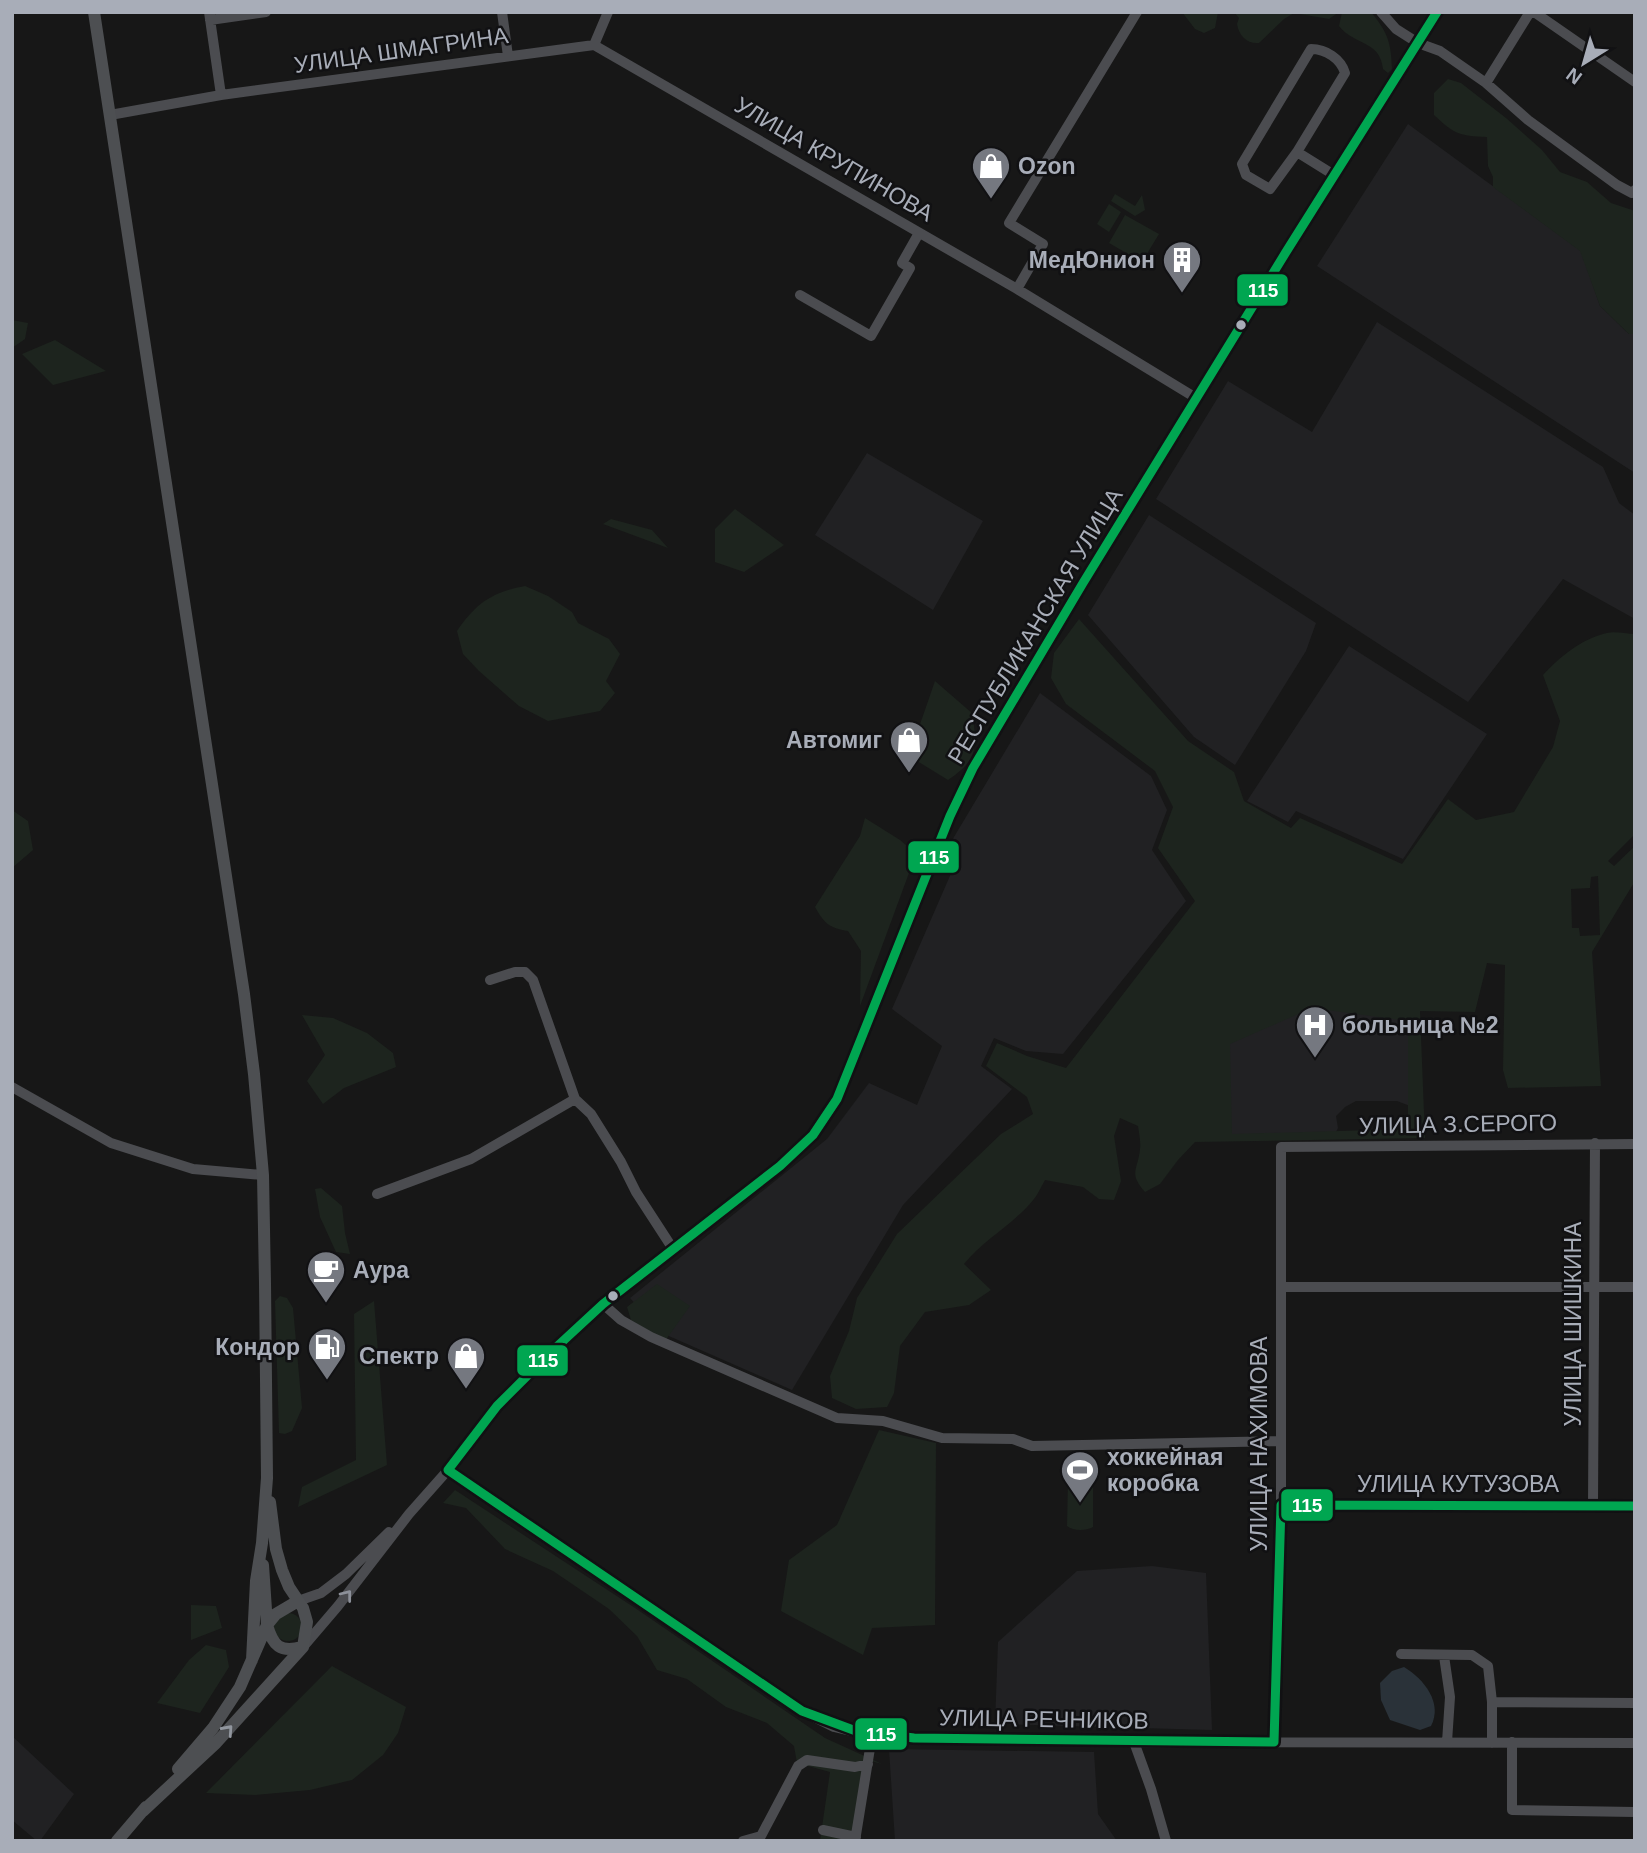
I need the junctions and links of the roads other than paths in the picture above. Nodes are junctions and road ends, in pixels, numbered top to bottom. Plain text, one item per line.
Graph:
1 (94, 12) edge
2 (266, 12) edge
3 (502, 12) edge
4 (608, 12) edge
5 (1137, 12) edge
6 (1381, 12) edge
7 (1437, 12) edge
8 (1532, 12) edge
9 (209, 16) edge
10 (1418, 43) junction
11 (594, 45) junction
12 (508, 56) junction
13 (1635, 82) edge
14 (1486, 83) junction
15 (221, 95) junction
16 (110, 115) junction
17 (1297, 152) junction
18 (1335, 175) junction
19 (1634, 193) edge
20 (919, 233) junction
21 (1017, 289) junction
22 (800, 295) dead end
23 (1196, 398) junction
24 (490, 980) dead end
25 (12, 1087) edge
26 (575, 1099) junction
27 (1595, 1143) junction
28 (1635, 1144) edge
29 (1281, 1147) joint
30 (263, 1175) junction
31 (377, 1194) dead end
32 (673, 1249) junction
33 (1594, 1286) junction
34 (1281, 1287) junction
35 (1635, 1287) edge
36 (603, 1304) junction
37 (1280, 1441) junction
38 (448, 1470) junction
39 (267, 1478) junction
40 (1281, 1505) junction
41 (1593, 1506) junction
42 (1635, 1506) edge
43 (409, 1514) junction
44 (262, 1543) junction
45 (289, 1587) junction
46 (311, 1597) junction
47 (298, 1601) junction
48 (267, 1625) junction
49 (303, 1647) junction
50 (1401, 1654) dead end
51 (1444, 1656) junction
52 (252, 1660) junction
53 (1492, 1702) junction
54 (1635, 1703) edge
55 (872, 1736) junction
56 (1133, 1742) junction
57 (1275, 1742) junction
58 (1447, 1742) junction
59 (1512, 1742) junction
60 (1492, 1743) junction
61 (1635, 1743) edge
62 (867, 1764) junction
63 (143, 1811) junction
64 (1635, 1812) edge
65 (823, 1830) dead end
66 (856, 1839) edge
67 (117, 1841) edge
68 (743, 1841) edge
69 (1166, 1841) edge

1 - 16 main road
2 - 9 street
3 - 12 street
4 - 11 street
5 - 21 street
6 - 10 street
7 - 10 street, РЕСПУБЛИКАНСКАЯ УЛИЦА
8 - 13 street
8 - 14 street
9 - 15 street
10 - 14 street
10 - 18 street, РЕСПУБЛИКАНСКАЯ УЛИЦА
11 - 12 street, УЛИЦА ШМАГРИНА
11 - 20 street, УЛИЦА КРУПИНОВА
12 - 15 street, УЛИЦА ШМАГРИНА
14 - 19 street
15 - 16 street, УЛИЦА ШМАГРИНА
16 - 30 main road
17 - 17 street
17 - 18 street
18 - 23 street, РЕСПУБЛИКАНСКАЯ УЛИЦА
20 - 21 street, УЛИЦА КРУПИНОВА
20 - 22 street
21 - 23 street, УЛИЦА КРУПИНОВА
23 - 32 street, РЕСПУБЛИКАНСКАЯ УЛИЦА
24 - 26 street
25 - 30 street
26 - 31 street
26 - 32 street
27 - 28 street, УЛИЦА З.СЕРОГО
27 - 29 street, УЛИЦА З.СЕРОГО
27 - 33 street, УЛИЦА ШИШКИНА
29 - 34 street, УЛИЦА НАХИМОВА
30 - 39 main road
32 - 36 street, РЕСПУБЛИКАНСКАЯ УЛИЦА
33 - 34 street
33 - 35 street
33 - 41 street, УЛИЦА ШИШКИНА
34 - 37 street, УЛИЦА НАХИМОВА
36 - 37 street
36 - 38 street, РЕСПУБЛИКАНСКАЯ УЛИЦА
37 - 40 street, УЛИЦА НАХИМОВА
38 - 43 street, РЕСПУБЛИКАНСКАЯ УЛИЦА
38 - 55 street, УЛИЦА РЕЧНИКОВ
39 - 44 main road
39 - 45 main road
40 - 41 street, УЛИЦА КУТУЗОВА
40 - 57 street, УЛИЦА НАХИМОВА
41 - 42 street, УЛИЦА КУТУЗОВА
43 - 46 street
49 -> 43 street
44 - 48 main road
44 - 52 main road
45 - 46 street
45 - 47 main road
46 - 47 street
47 - 48 main road
47 - 49 main road
48 - 49 main road
48 - 52 main road
63 -> 49 main road
50 - 51 street
51 - 53 street
51 - 58 street
52 - 63 main road
53 - 54 street
53 - 60 street
55 - 56 street, УЛИЦА РЕЧНИКОВ
55 - 62 street
56 - 57 street, УЛИЦА РЕЧНИКОВ
56 - 69 street
57 - 58 street, УЛИЦА РЕЧНИКОВ
58 - 60 street, УЛИЦА РЕЧНИКОВ
59 - 60 street, УЛИЦА РЕЧНИКОВ
59 - 61 street, УЛИЦА РЕЧНИКОВ
59 - 64 street
62 - 66 street
62 - 68 street
63 - 67 main road
65 - 66 street

